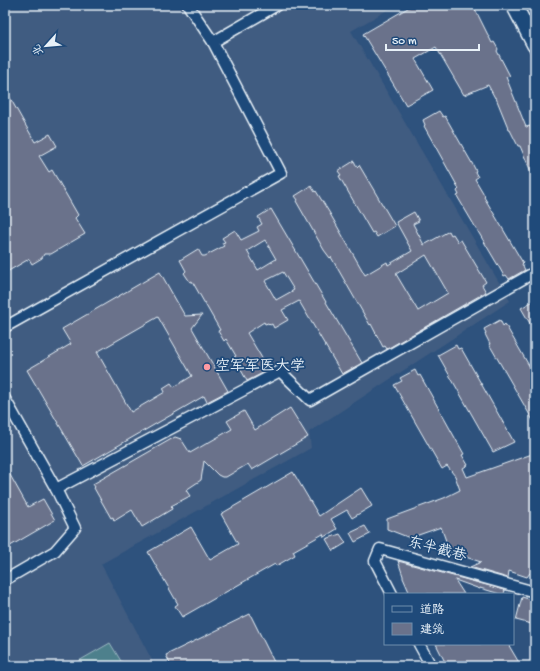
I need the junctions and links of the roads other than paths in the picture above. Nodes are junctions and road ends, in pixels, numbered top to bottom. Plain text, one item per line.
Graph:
1 (188, 5) edge
2 (277, 5) edge
3 (514, 5) edge
4 (213, 42) junction
5 (535, 45) edge
6 (535, 272) edge
7 (5, 327) edge
8 (5, 399) edge
9 (56, 489) junction
10 (5, 580) edge
11 (535, 592) edge
12 (391, 593) edge
13 (420, 645) edge
14 (431, 666) edge

1 - 4 street
2 - 4 street
3 - 5 main road
4 - 7 street
6 - 9 street
8 - 9 street
9 - 10 street
11 - 12 street, 东半截巷
13 - 14 street

